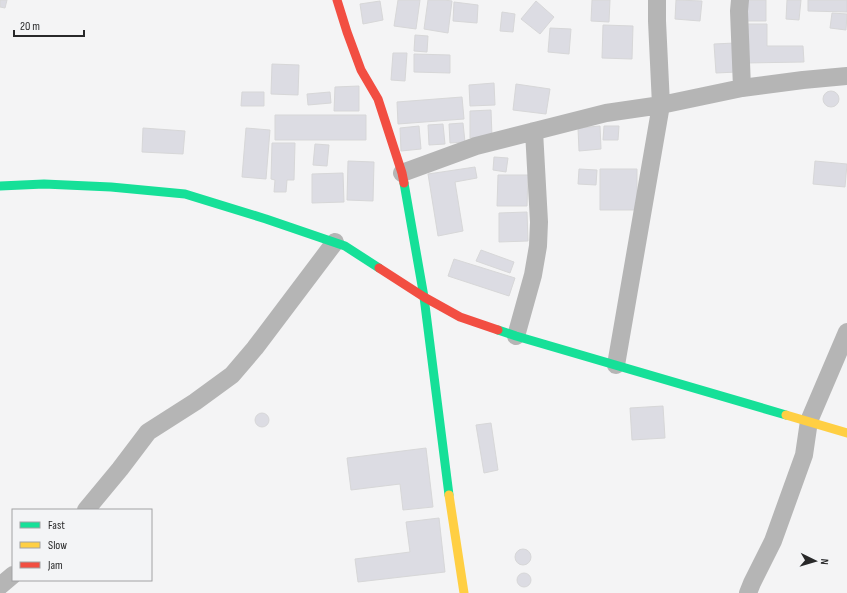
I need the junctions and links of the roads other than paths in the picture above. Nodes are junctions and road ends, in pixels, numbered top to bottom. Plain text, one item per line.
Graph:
1 (337, 0) edge
2 (658, 0) edge
3 (740, 0) edge
4 (847, 76) edge
5 (742, 88) junction
6 (661, 105) junction
7 (534, 131) junction
8 (402, 173) junction
9 (0, 186) edge
10 (335, 242) junction
11 (424, 297) junction
12 (847, 332) edge
13 (516, 336) junction
14 (616, 365) junction
15 (809, 421) junction
16 (847, 433) edge
17 (87, 509) edge
18 (12, 577) edge
19 (0, 586) edge
20 (746, 590) edge
21 (464, 593) edge

1 - 8 street
2 - 6 street
3 - 5 street
4 - 5 street
5 - 6 street
6 - 7 street
6 - 14 street
7 - 8 street
7 - 13 street
8 - 11 street
9 - 10 street
10 - 11 street
10 - 17 street
11 - 13 street
11 - 21 street
12 - 15 street
13 - 14 street
14 - 15 street
15 - 16 street
15 - 20 street
18 - 19 street

